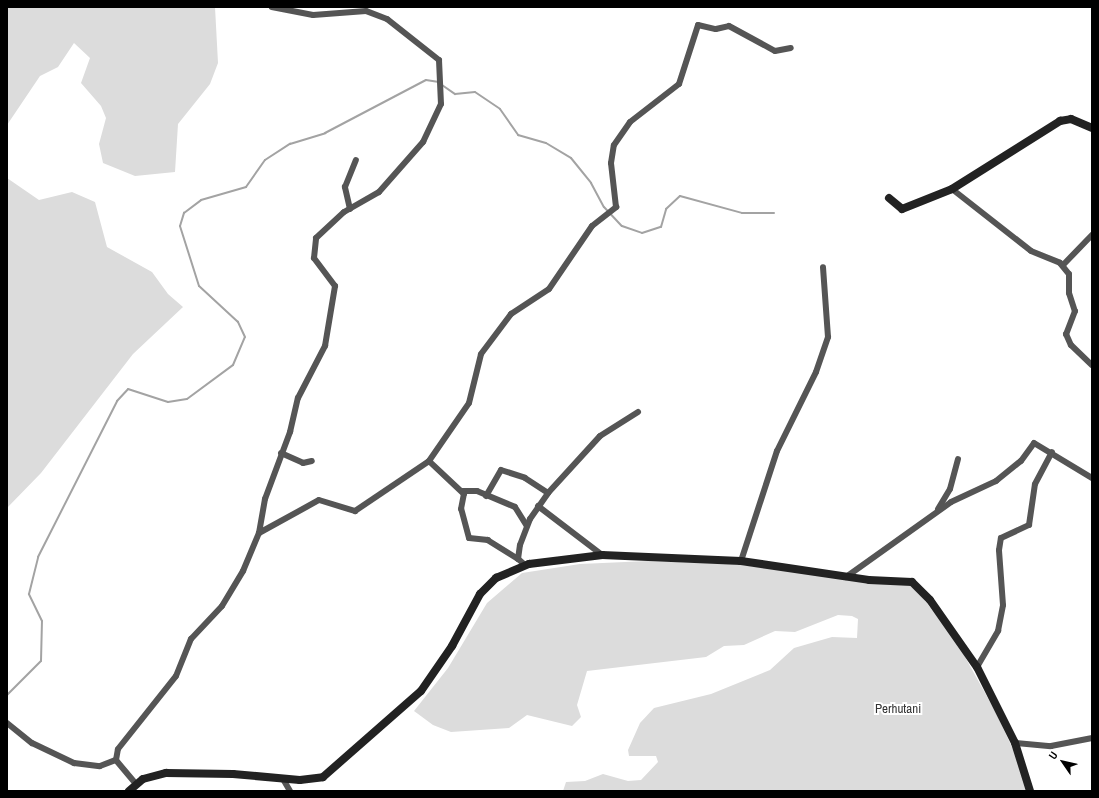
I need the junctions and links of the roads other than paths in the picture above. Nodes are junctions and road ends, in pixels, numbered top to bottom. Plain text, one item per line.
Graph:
1 (272, 7) edge
2 (791, 48) dead end
3 (1092, 128) edge
4 (356, 160) dead end
5 (952, 189) junction
6 (889, 198) dead end
7 (350, 209) junction
8 (1092, 235) edge
9 (1063, 265) junction
10 (824, 267) dead end
11 (1092, 365) edge
12 (638, 412) dead end
13 (1052, 452) junction
14 (280, 453) junction
15 (958, 459) dead end
16 (312, 461) dead end
17 (429, 461) junction
18 (1092, 478) edge
19 (462, 491) junction
20 (548, 493) junction
21 (486, 496) junction
22 (538, 506) junction
23 (936, 512) junction
24 (527, 526) junction
25 (259, 533) junction
26 (602, 555) junction
27 (518, 559) junction
28 (741, 561) junction
29 (525, 565) junction
30 (846, 577) junction
31 (977, 667) junction
32 (7, 723) edge
33 (1092, 738) edge
34 (1015, 743) junction
35 (116, 760) junction
36 (283, 779) junction
37 (136, 784) junction
38 (129, 791) edge
39 (290, 791) edge
40 (1030, 791) edge

1 - 7 street
2 - 17 street
3 - 5 street
4 - 7 street
5 - 6 street
5 - 9 street
7 - 14 street
8 - 9 street
9 - 11 street
10 - 28 street
12 - 20 street
13 - 18 street
13 - 23 street
13 - 31 street
14 - 16 street
14 - 25 street
15 - 23 street
17 - 19 street
17 - 25 street
19 - 21 street
19 - 27 street
20 - 21 street
20 - 22 street
21 - 24 street
22 - 24 street
22 - 26 street
23 - 30 street
24 - 27 street
25 - 35 street
26 - 28 street
26 - 29 street
27 - 29 street
28 - 30 street
29 - 36 street
30 - 31 street
31 - 34 street
32 - 35 street
33 - 34 street
34 - 40 street
35 - 37 street
36 - 37 street
36 - 39 street
37 - 38 street

